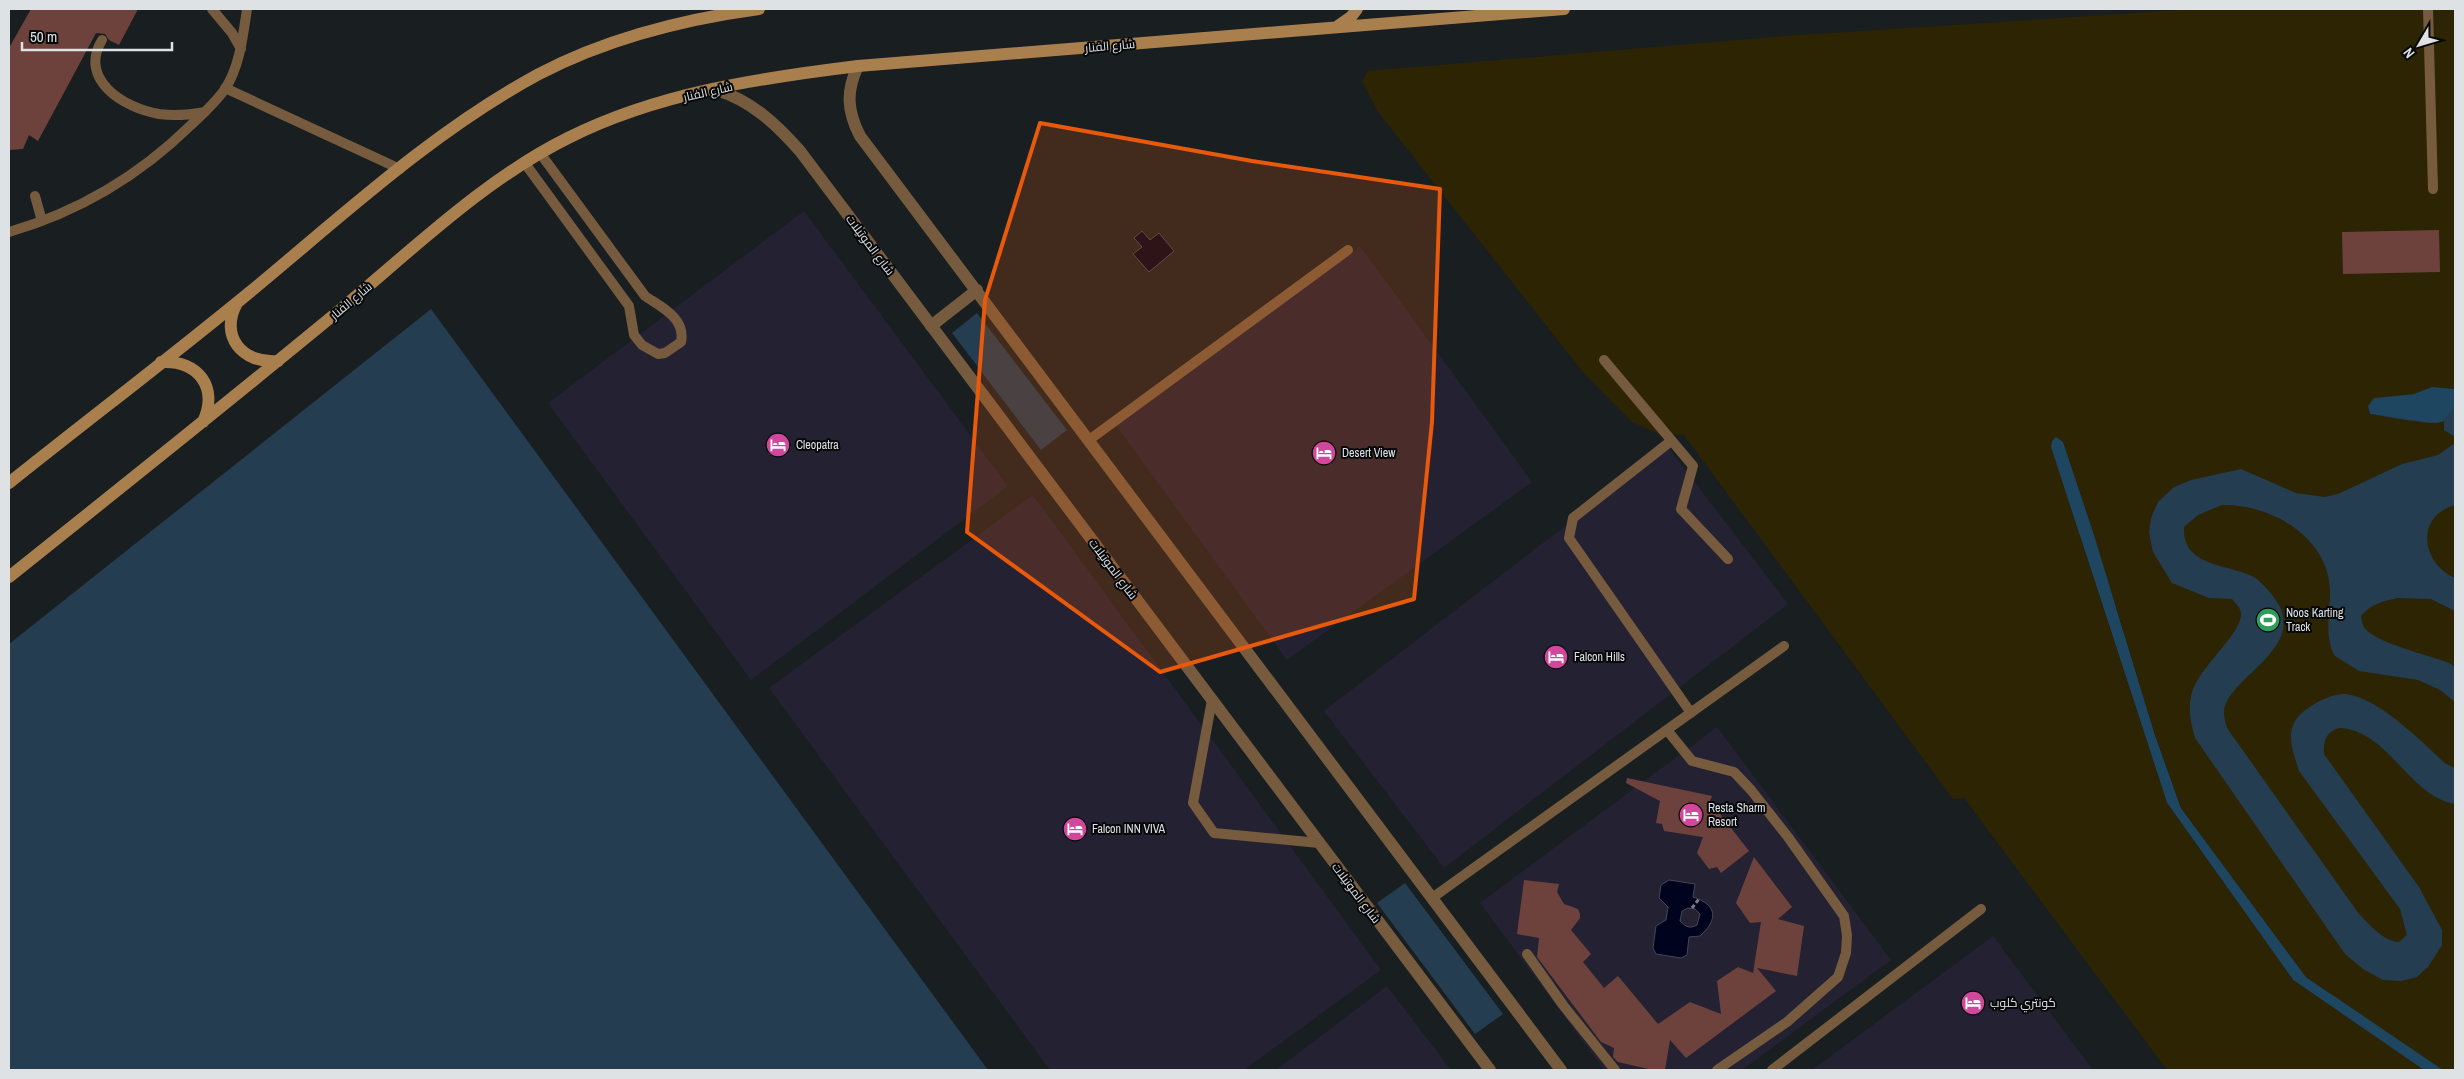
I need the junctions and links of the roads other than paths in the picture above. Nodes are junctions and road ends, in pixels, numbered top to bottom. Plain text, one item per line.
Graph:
1 (212, 9) edge
2 (247, 9) edge
3 (759, 9) edge
4 (1357, 9) edge
5 (1428, 9) edge
6 (1564, 9) edge
7 (2428, 9) edge
8 (1447, 18) junction
9 (1336, 27) junction
10 (102, 40) dead end
11 (241, 49) junction
12 (858, 66) junction
13 (225, 88) junction
14 (716, 90) junction
15 (205, 112) junction
16 (540, 153) junction
17 (524, 162) junction
18 (400, 169) junction
19 (2433, 189) dead end
20 (35, 196) dead end
21 (42, 221) junction
22 (9, 232) edge
23 (1348, 250) dead end
24 (977, 290) junction
25 (239, 301) junction
26 (931, 326) junction
27 (1604, 360) dead end
28 (278, 361) junction
29 (161, 362) junction
30 (203, 422) junction
31 (1089, 440) junction
32 (1671, 441) junction
33 (9, 482) edge
34 (1728, 560) dead end
35 (9, 578) edge
36 (1784, 646) dead end
37 (1212, 700) junction
38 (1691, 713) junction
39 (1667, 730) junction
40 (1318, 843) junction
41 (1432, 898) junction
42 (1981, 909) dead end
43 (1527, 954) dead end
44 (1490, 1070) edge
45 (1561, 1070) edge
46 (1615, 1070) edge
47 (1717, 1070) edge
48 (1772, 1070) edge

1 - 11 lane
2 - 11 lane
3 - 18 main road
4 - 9 main road
5 - 8 main road
6 - 8 main road, شارع الفنار
7 - 19 lane
8 - 9 main road, شارع الفنار
9 - 12 main road, شارع الفنار
10 - 15 lane
11 - 13 lane
12 - 14 main road, شارع الفنار
12 - 24 street
13 - 15 lane
13 - 18 lane
14 - 16 main road, شارع الفنار
14 - 26 street, شارع الموتيلات
15 - 21 lane
16 - 17 main road, شارع الفنار
16 - 17 lane
17 - 28 main road, شارع الفنار
18 - 25 main road
20 - 21 lane
21 - 22 lane
23 - 31 lane
24 - 26 street
24 - 31 street
25 - 28 main road
25 - 29 main road
26 - 37 street, شارع الموتيلات
27 - 32 lane
28 - 30 main road, شارع الفنار
29 - 30 main road
29 - 33 main road
30 - 35 main road, شارع الفنار
31 - 41 street
32 - 34 lane
32 - 38 lane
36 - 38 lane
37 - 40 street, شارع الموتيلات
37 - 40 lane
38 - 39 lane
39 - 41 lane
39 - 47 lane
40 - 44 street, شارع الموتيلات
41 - 45 street
42 - 48 lane
43 - 46 lane

